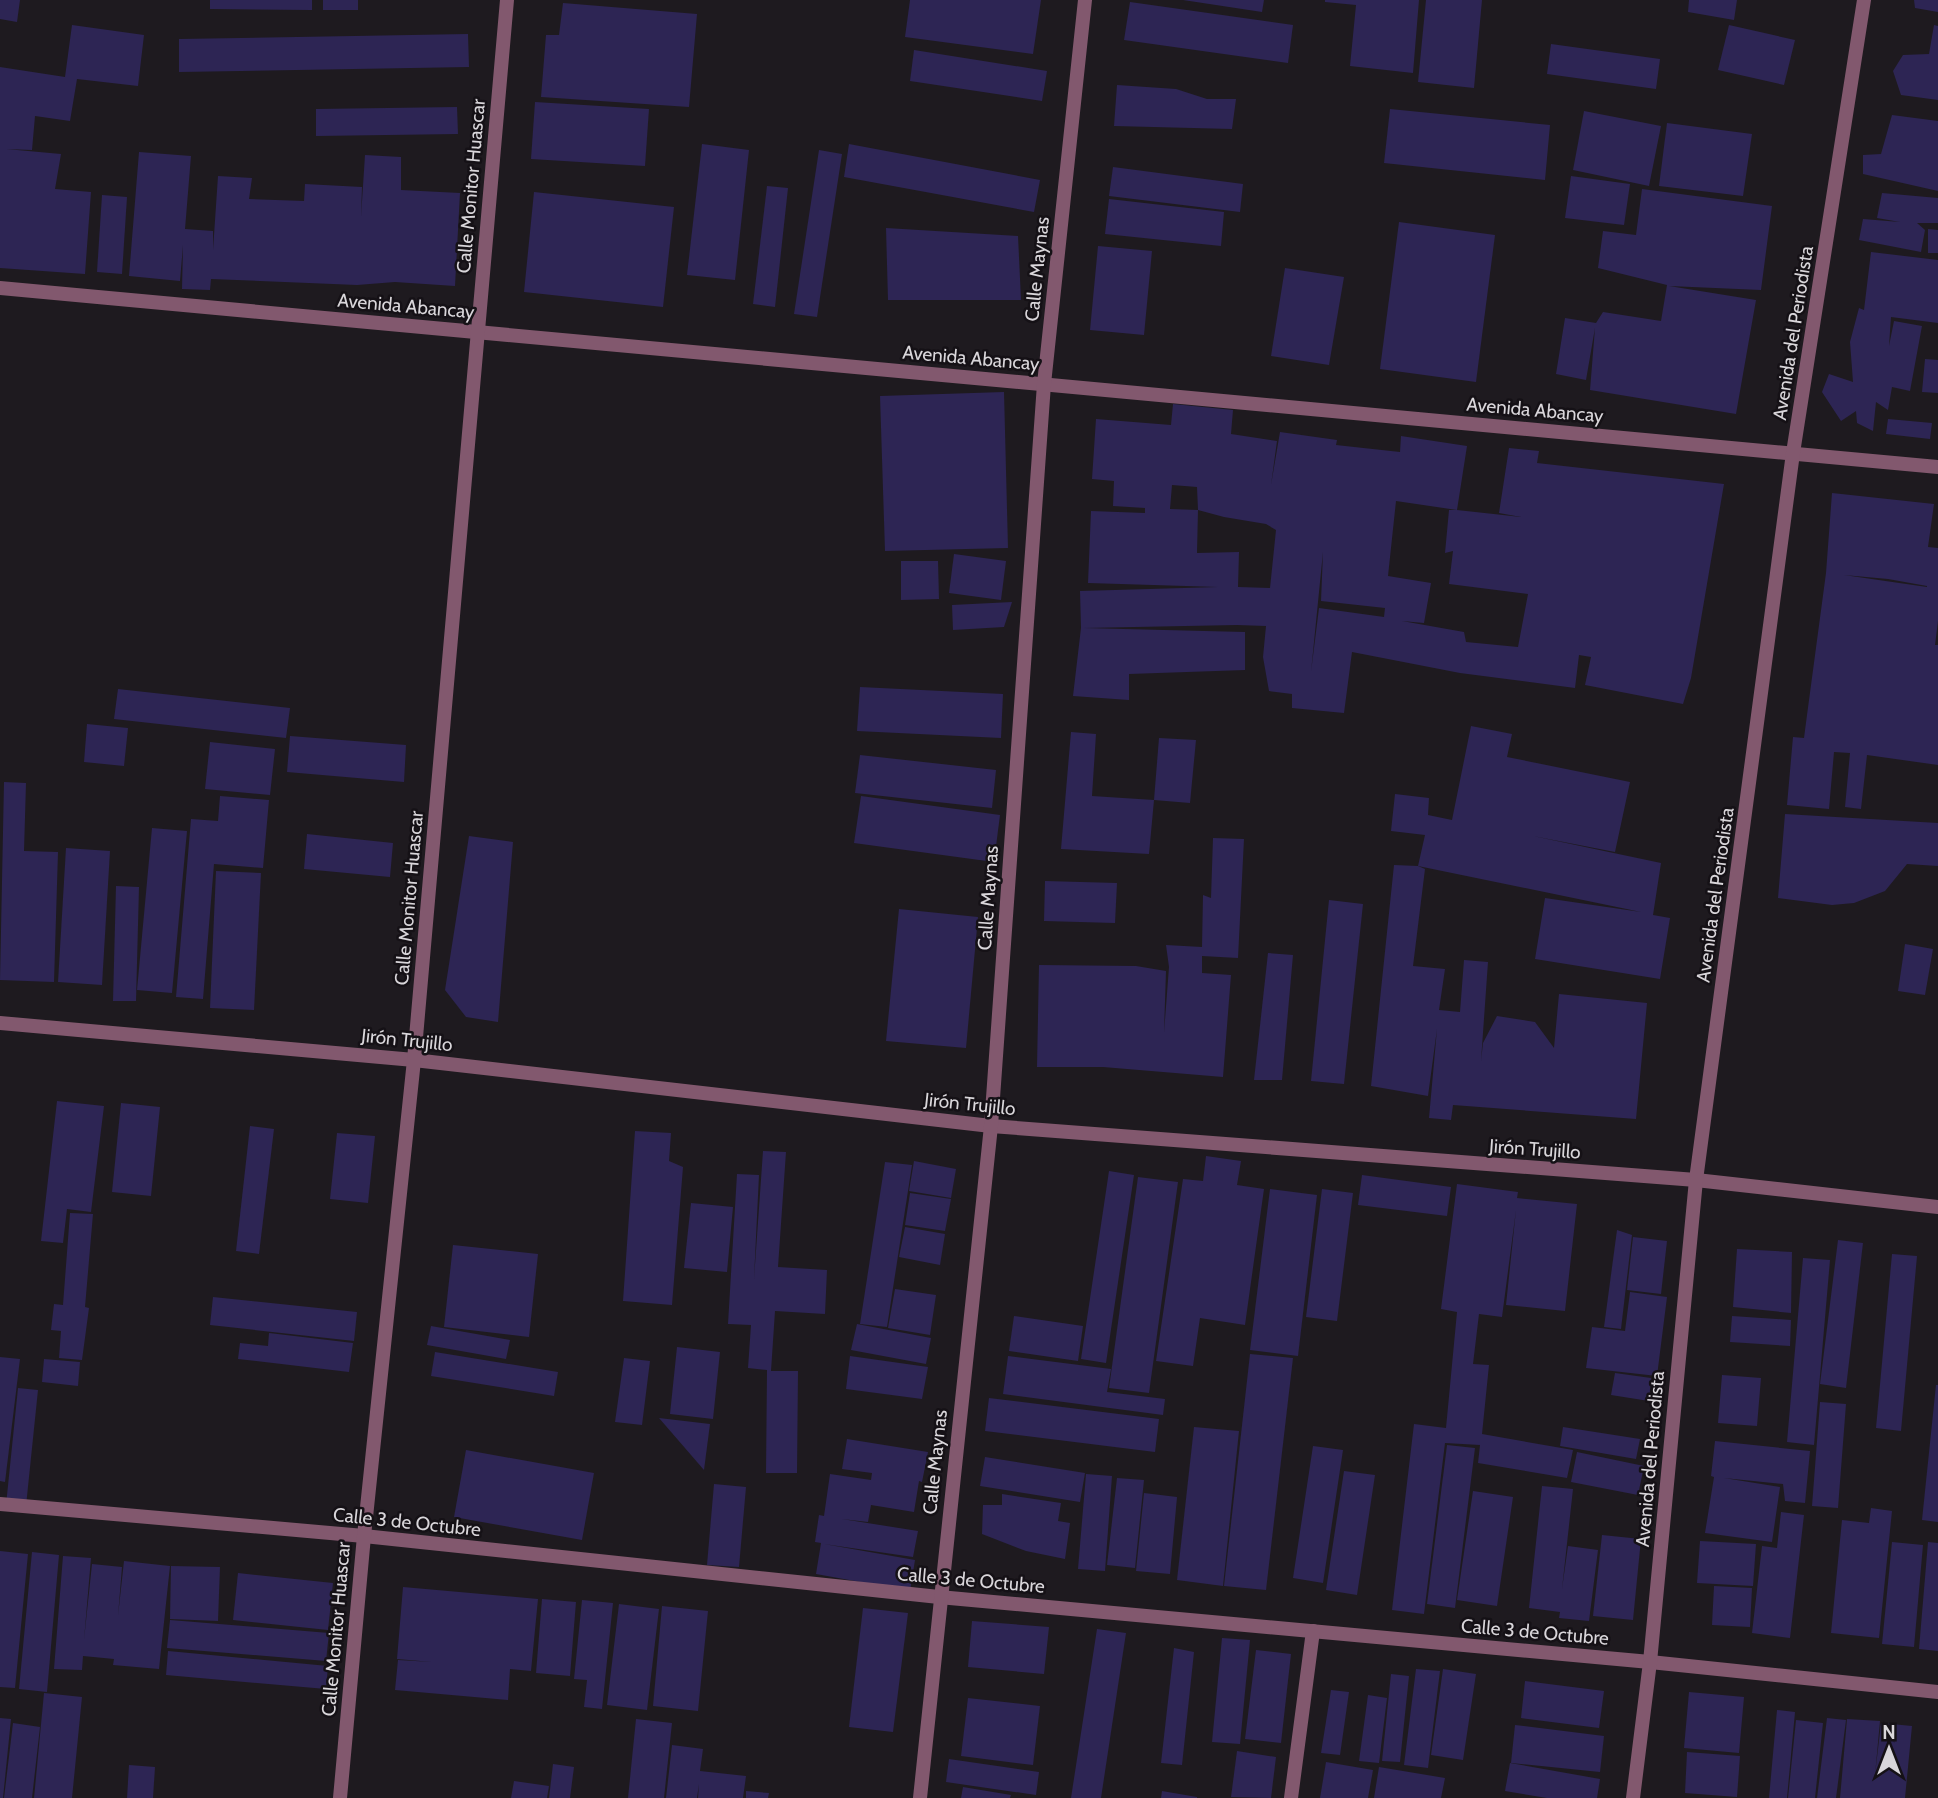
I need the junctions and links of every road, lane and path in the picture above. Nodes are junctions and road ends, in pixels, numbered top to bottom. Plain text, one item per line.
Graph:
1 (507, 0) edge
2 (1085, 0) edge
3 (1864, 0) edge
4 (0, 288) edge
5 (477, 332) junction
6 (1044, 384) junction
7 (1793, 453) junction
8 (1938, 467) edge
9 (0, 1023) edge
10 (414, 1060) junction
11 (990, 1126) junction
12 (1696, 1181) junction
13 (1938, 1206) edge
14 (0, 1504) edge
15 (365, 1536) junction
16 (939, 1597) junction
17 (1313, 1631) junction
18 (1650, 1662) junction
19 (1938, 1692) edge
20 (340, 1798) edge
21 (920, 1798) edge
22 (1291, 1798) edge
23 (1633, 1798) edge

1 - 5 street, Calle Monitor Huascar
2 - 6 street, Calle Maynas
3 - 7 street, Avenida del Periodista
4 - 5 street, Avenida Abancay
5 - 6 street, Avenida Abancay
5 - 10 street, Calle Monitor Huascar
6 - 7 street, Avenida Abancay
6 - 11 street, Calle Maynas
7 - 8 street, Avenida Abancay
7 - 12 street, Avenida del Periodista
9 - 10 street, Jirón Trujillo
10 - 11 street, Jirón Trujillo
10 - 15 street, Calle Monitor Huascar
11 - 12 street, Jirón Trujillo
11 - 16 street, Calle Maynas
12 - 13 street, Jirón Trujillo
12 - 18 street, Avenida del Periodista
14 - 15 street, Calle 3 de Octubre
15 - 16 street, Calle 3 de Octubre
15 - 20 street, Calle Monitor Huascar
16 - 17 street, Calle 3 de Octubre
16 - 21 street, Calle Maynas
17 - 18 street, Calle 3 de Octubre
17 - 22 street
18 - 19 street, Calle 3 de Octubre
18 - 23 street, Avenida del Periodista

